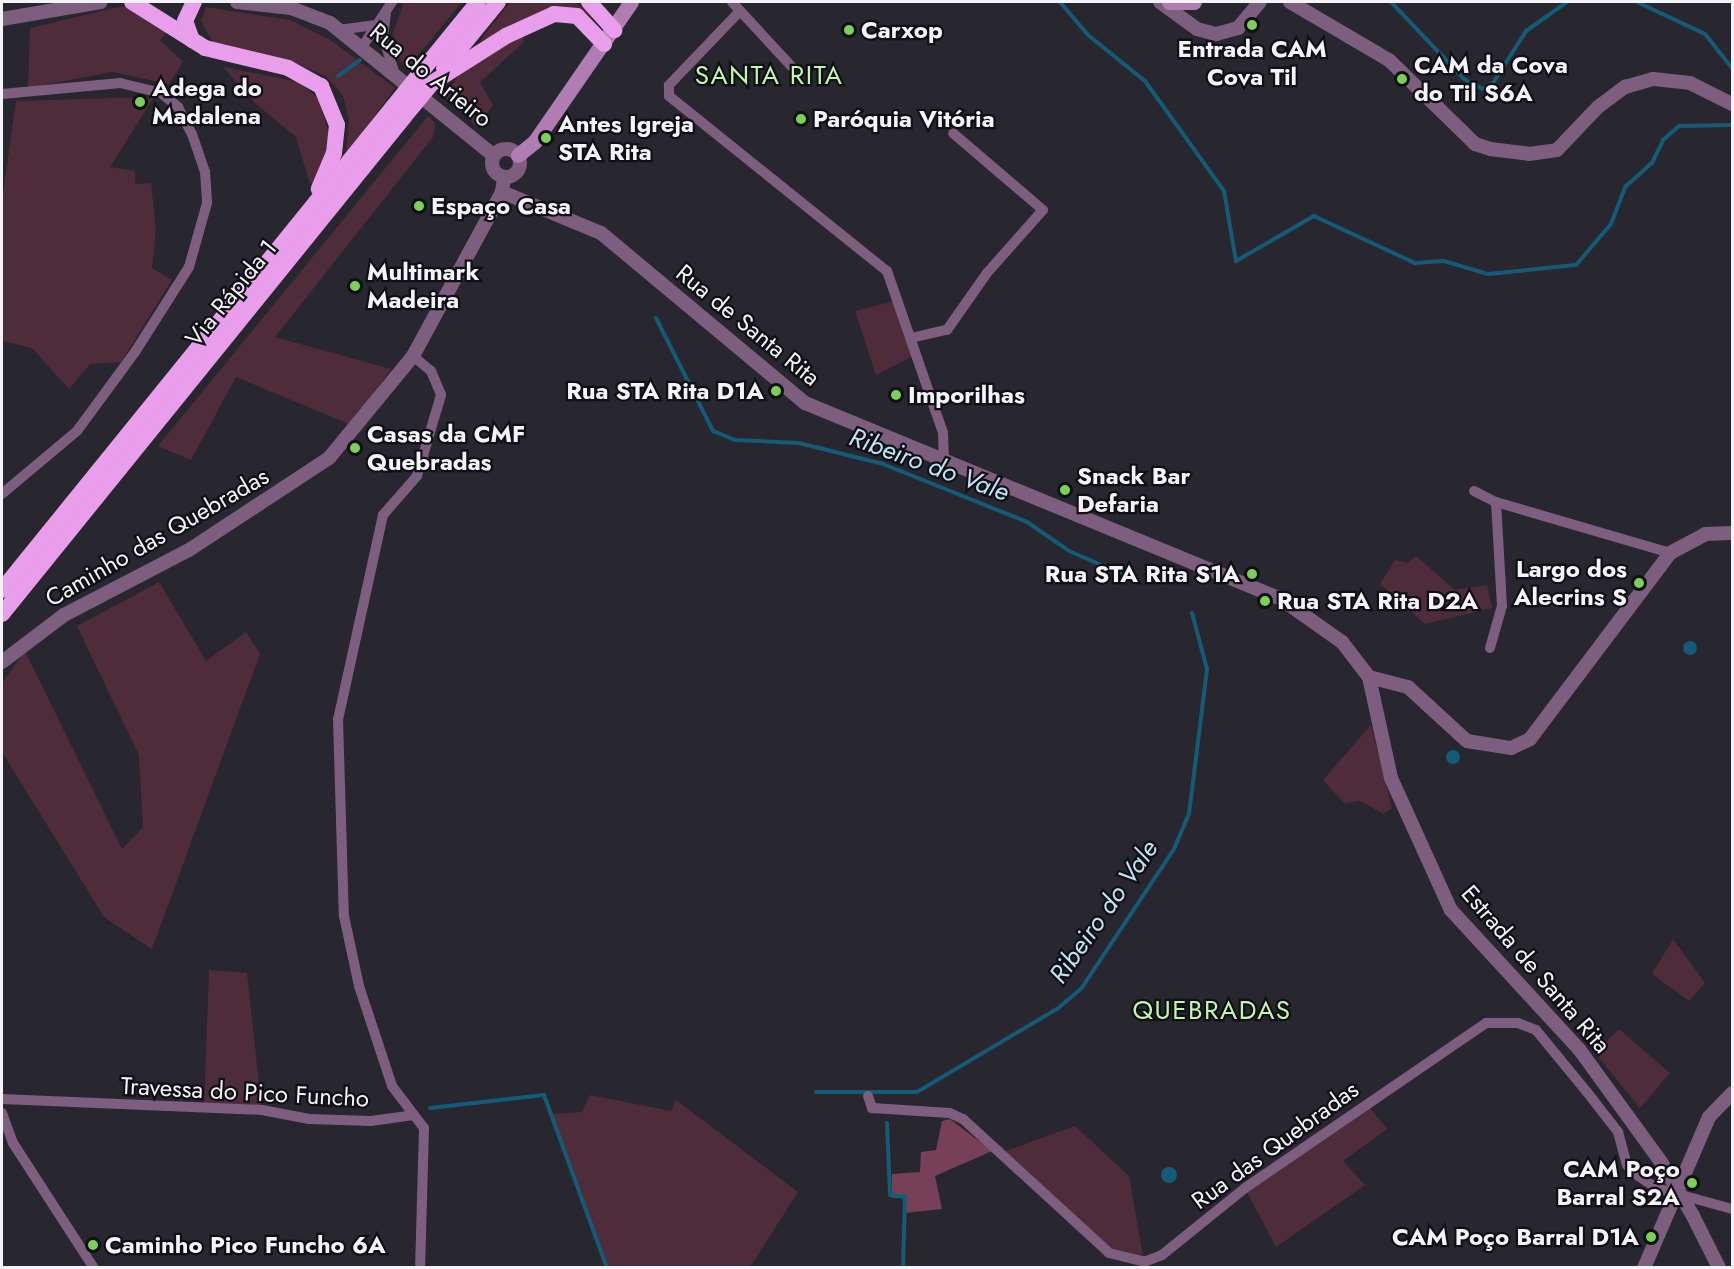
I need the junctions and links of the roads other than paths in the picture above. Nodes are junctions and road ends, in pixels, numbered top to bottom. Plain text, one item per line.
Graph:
1 (101, 2) edge
2 (132, 2) edge
3 (194, 2) edge
4 (237, 2) edge
5 (392, 2) edge
6 (478, 2) edge
7 (498, 2) edge
8 (589, 2) edge
9 (611, 2) edge
10 (631, 2) edge
11 (732, 2) edge
12 (1160, 2) edge
13 (1260, 2) edge
14 (1290, 2) edge
15 (740, 10) junction
16 (386, 13) junction
17 (2, 19) edge
18 (374, 25) junction
19 (339, 30) junction
20 (383, 36) junction
21 (609, 37) junction
22 (192, 40) junction
23 (364, 49) junction
24 (790, 66) dead end
25 (395, 75) junction
26 (427, 77) junction
27 (2, 94) edge
28 (1732, 104) edge
29 (398, 112) junction
30 (953, 133) dead end
31 (518, 155) junction
32 (494, 156) junction
33 (504, 177) junction
34 (502, 192) junction
35 (306, 214) junction
36 (911, 338) junction
37 (413, 356) junction
38 (944, 465) junction
39 (1474, 491) dead end
40 (2, 494) edge
41 (1496, 502) junction
42 (1732, 533) edge
43 (1670, 553) junction
44 (2, 590) edge
45 (2, 614) edge
46 (1490, 648) dead end
47 (2, 662) edge
48 (1369, 677) junction
49 (1732, 1094) edge
50 (868, 1096) dead end
51 (2, 1099) edge
52 (2, 1113) edge
53 (414, 1115) junction
54 (1676, 1194) junction
55 (1732, 1209) edge
56 (94, 1268) edge
57 (420, 1268) edge
58 (1644, 1268) edge
59 (1719, 1268) edge

1 - 17 street
2 - 22 highway
3 - 22 highway
4 - 19 street, Rua do Arieiro
5 - 16 street
6 - 26 highway, Via Rápida 1
7 - 26 highway, Via Rápida 1
8 - 9 highway
8 - 21 highway
10 - 21 main road
11 - 15 street
12 - 13 street
14 - 28 street
15 - 24 street
15 - 36 street
16 - 18 street
16 - 20 street
18 - 19 street
18 - 23 street
19 - 23 street, Rua do Arieiro
20 - 23 street
20 - 25 street
21 - 26 highway
21 - 31 main road
22 - 35 highway
23 - 25 street, Rua do Arieiro
25 - 32 street, Rua do Arieiro
26 - 29 highway, Via Rápida 1, bridge
27 - 40 street
29 - 35 highway, Via Rápida 1
29 - 45 highway, Via Rápida 1
30 - 36 street
31 - 32 street
31 - 33 street
32 - 33 street
33 - 34 street, Caminho das Quebradas
34 - 37 street, Caminho das Quebradas
34 - 38 street, Rua de Santa Rita
35 - 44 highway, Via Rápida 1
36 - 38 street
37 - 47 street, Caminho das Quebradas
37 - 53 street
38 - 48 street, Rua de Santa Rita
39 - 41 street
41 - 43 street
41 - 46 street
42 - 43 street
43 - 48 street
48 - 59 street, Estrada de Santa Rita, bridge
49 - 54 street
50 - 54 street, Rua das Quebradas
51 - 53 street, Travessa do Pico Funcho
52 - 56 street
53 - 57 street
54 - 55 street
54 - 58 street

